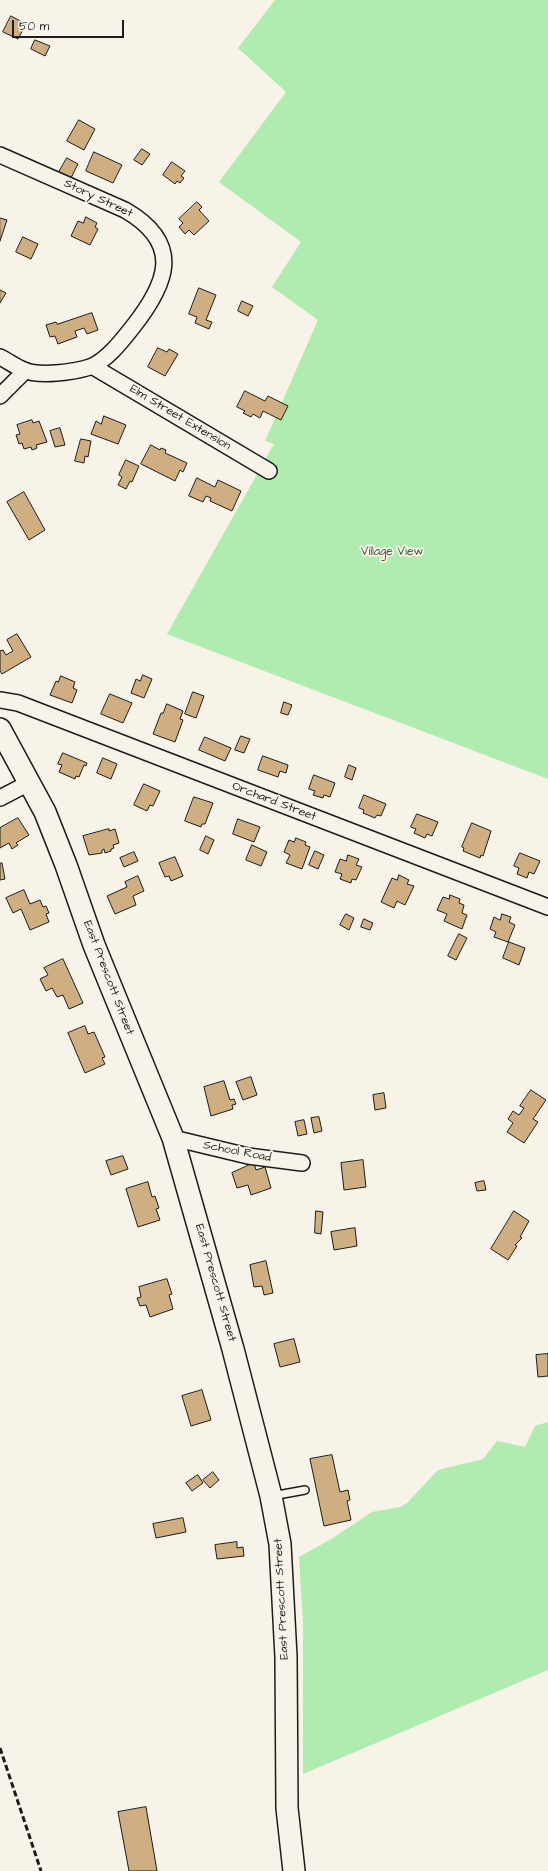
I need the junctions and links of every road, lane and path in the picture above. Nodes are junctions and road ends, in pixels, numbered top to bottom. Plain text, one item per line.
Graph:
1 (0, 155) edge
2 (0, 357) edge
3 (92, 366) junction
4 (24, 371) junction
5 (0, 396) edge
6 (269, 471) dead end
7 (0, 700) edge
8 (0, 729) edge
9 (29, 783) junction
10 (0, 798) edge
11 (548, 906) edge
12 (173, 1138) junction
13 (302, 1163) dead end
14 (305, 1490) dead end
15 (271, 1496) junction
16 (294, 1871) edge

1 - 3 street, Story Street
2 - 4 street
3 - 4 street
3 - 6 street, Elm Street Extension
4 - 5 street
7 - 11 street, Orchard Street
8 - 9 main road, East Prescott Street
9 - 10 street
9 - 12 main road, East Prescott Street
12 - 13 street, School Road
12 - 15 main road, East Prescott Street
14 - 15 lane
15 - 16 main road, East Prescott Street

